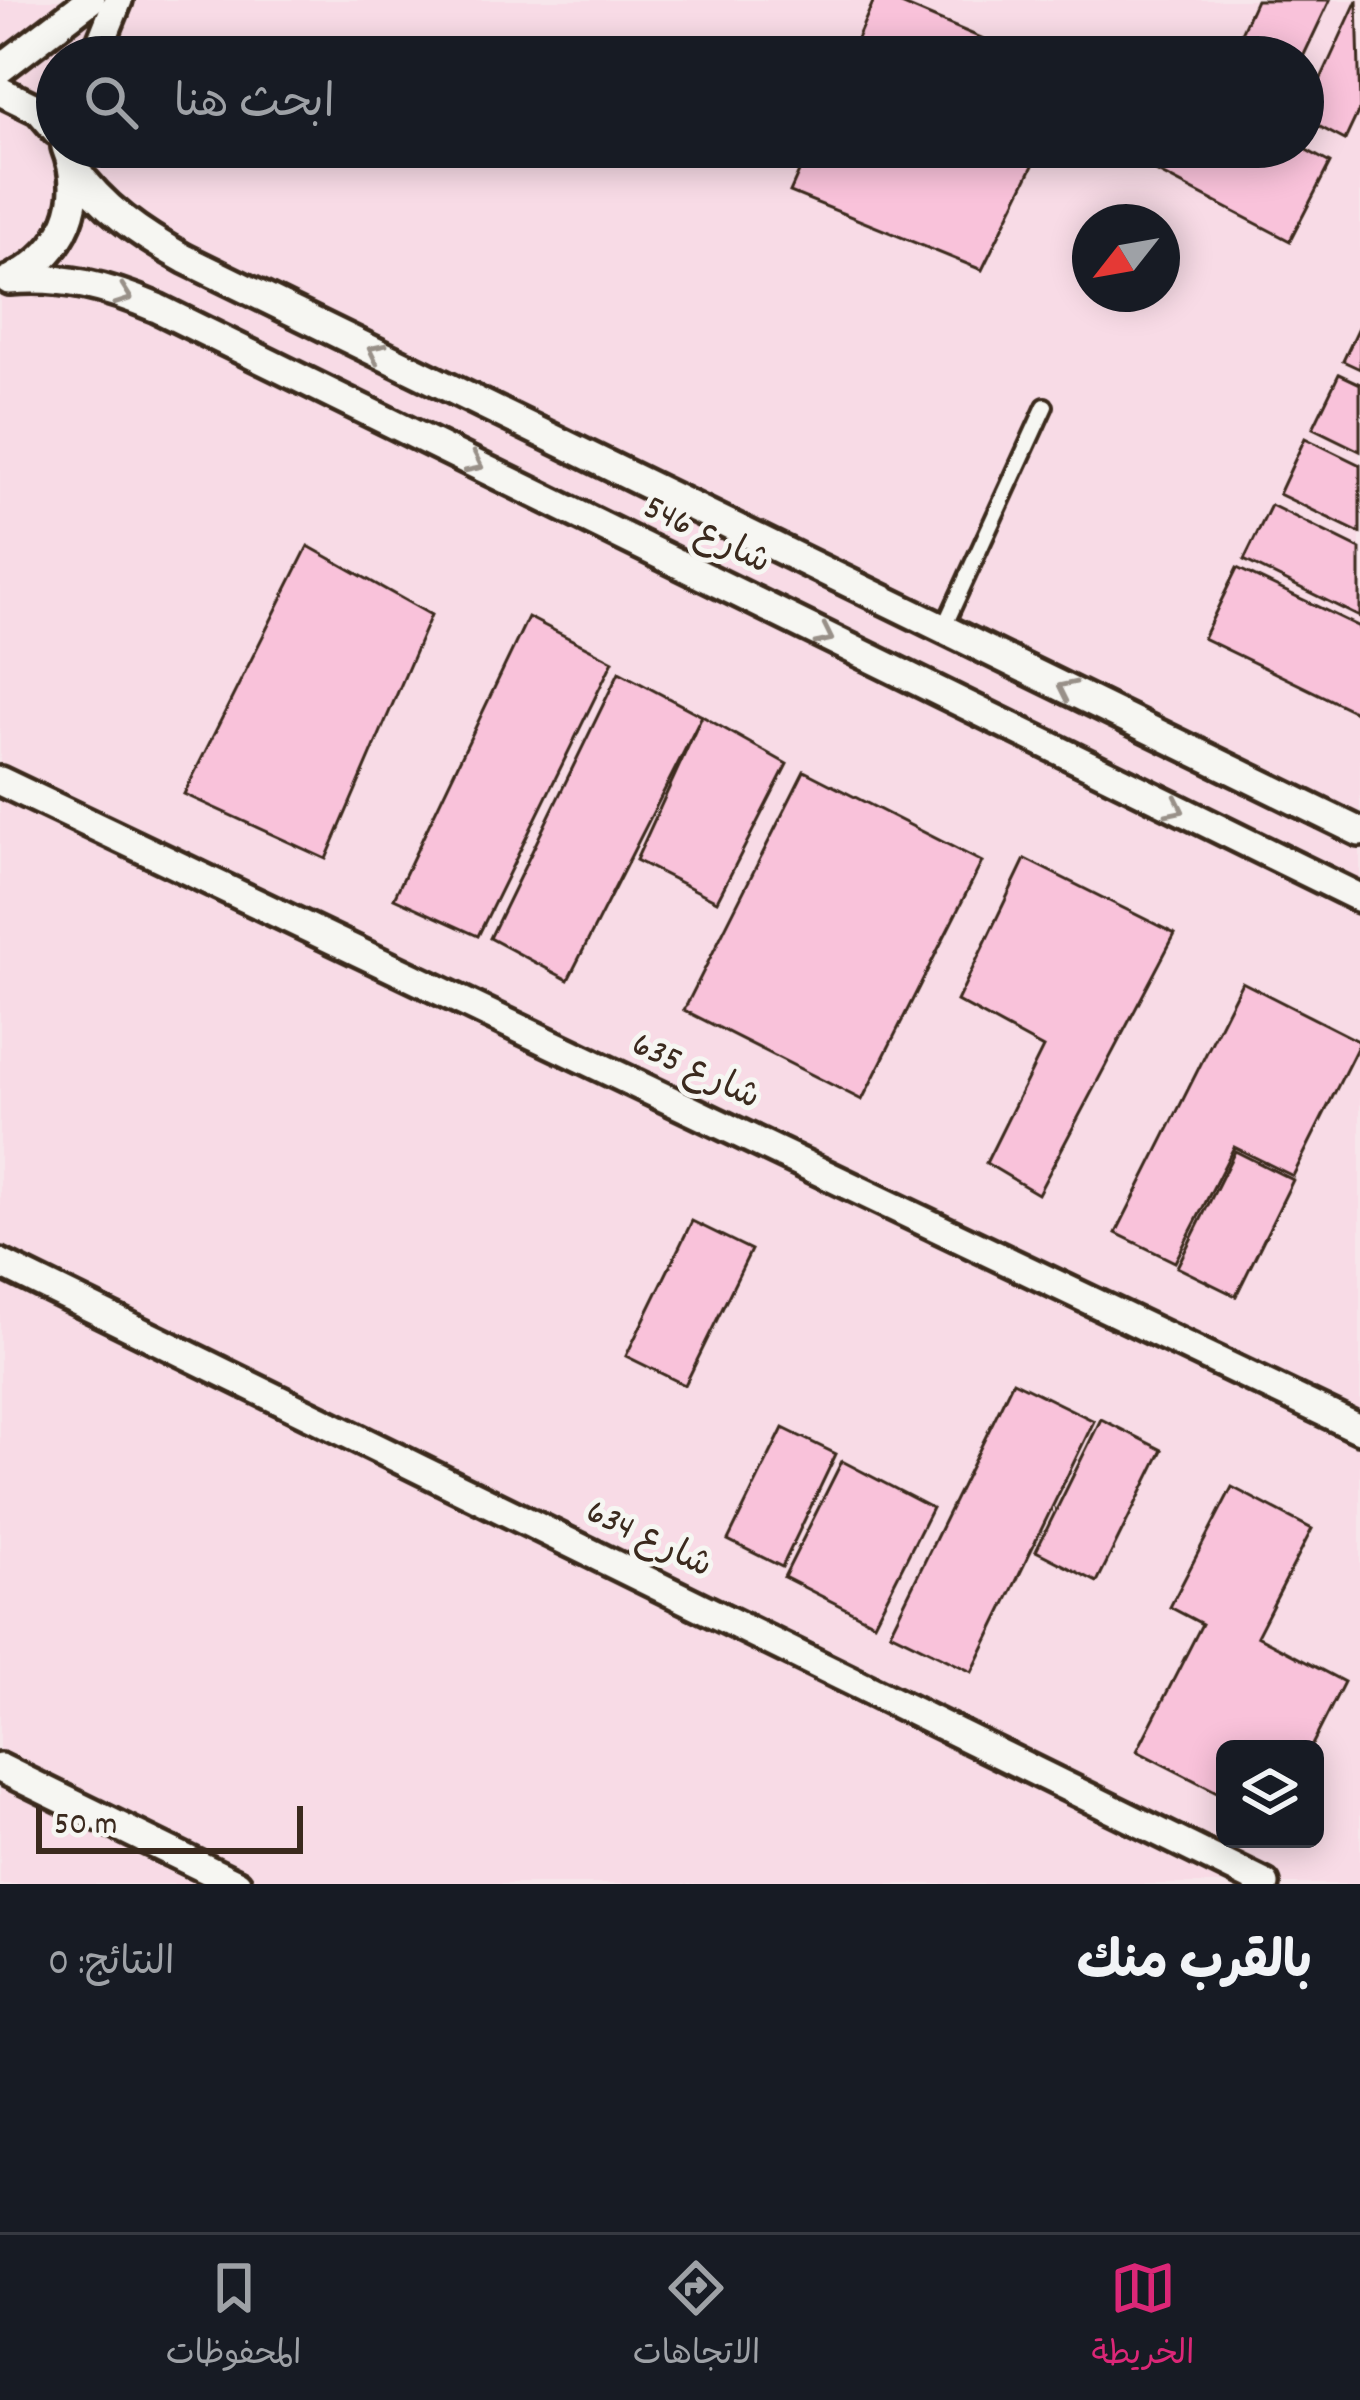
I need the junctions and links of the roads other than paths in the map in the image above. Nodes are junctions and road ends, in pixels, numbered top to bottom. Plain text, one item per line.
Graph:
1 (90, 0) edge
2 (118, 0) edge
3 (43, 36) edge
4 (103, 36) edge
5 (36, 41) edge
6 (0, 69) edge
7 (0, 91) edge
8 (36, 109) edge
9 (67, 168) edge
10 (77, 168) edge
11 (5, 281) edge
12 (1046, 406) dead end
13 (943, 628) junction
14 (0, 781) edge
15 (1360, 832) edge
16 (1360, 898) edge
17 (0, 1263) edge
18 (1360, 1429) edge
19 (0, 1768) edge
20 (237, 1884) edge
21 (1265, 1884) edge

1 - 3 street
2 - 4 street
5 - 6 street
7 - 8 street, شارع 546
9 - 11 street
13 -> 10 street, شارع 546
11 -> 16 street, شارع 546
12 - 13 lane
15 -> 13 street, شارع 546
14 - 18 street, شارع 635
17 - 21 street, شارع 634
19 - 20 street

